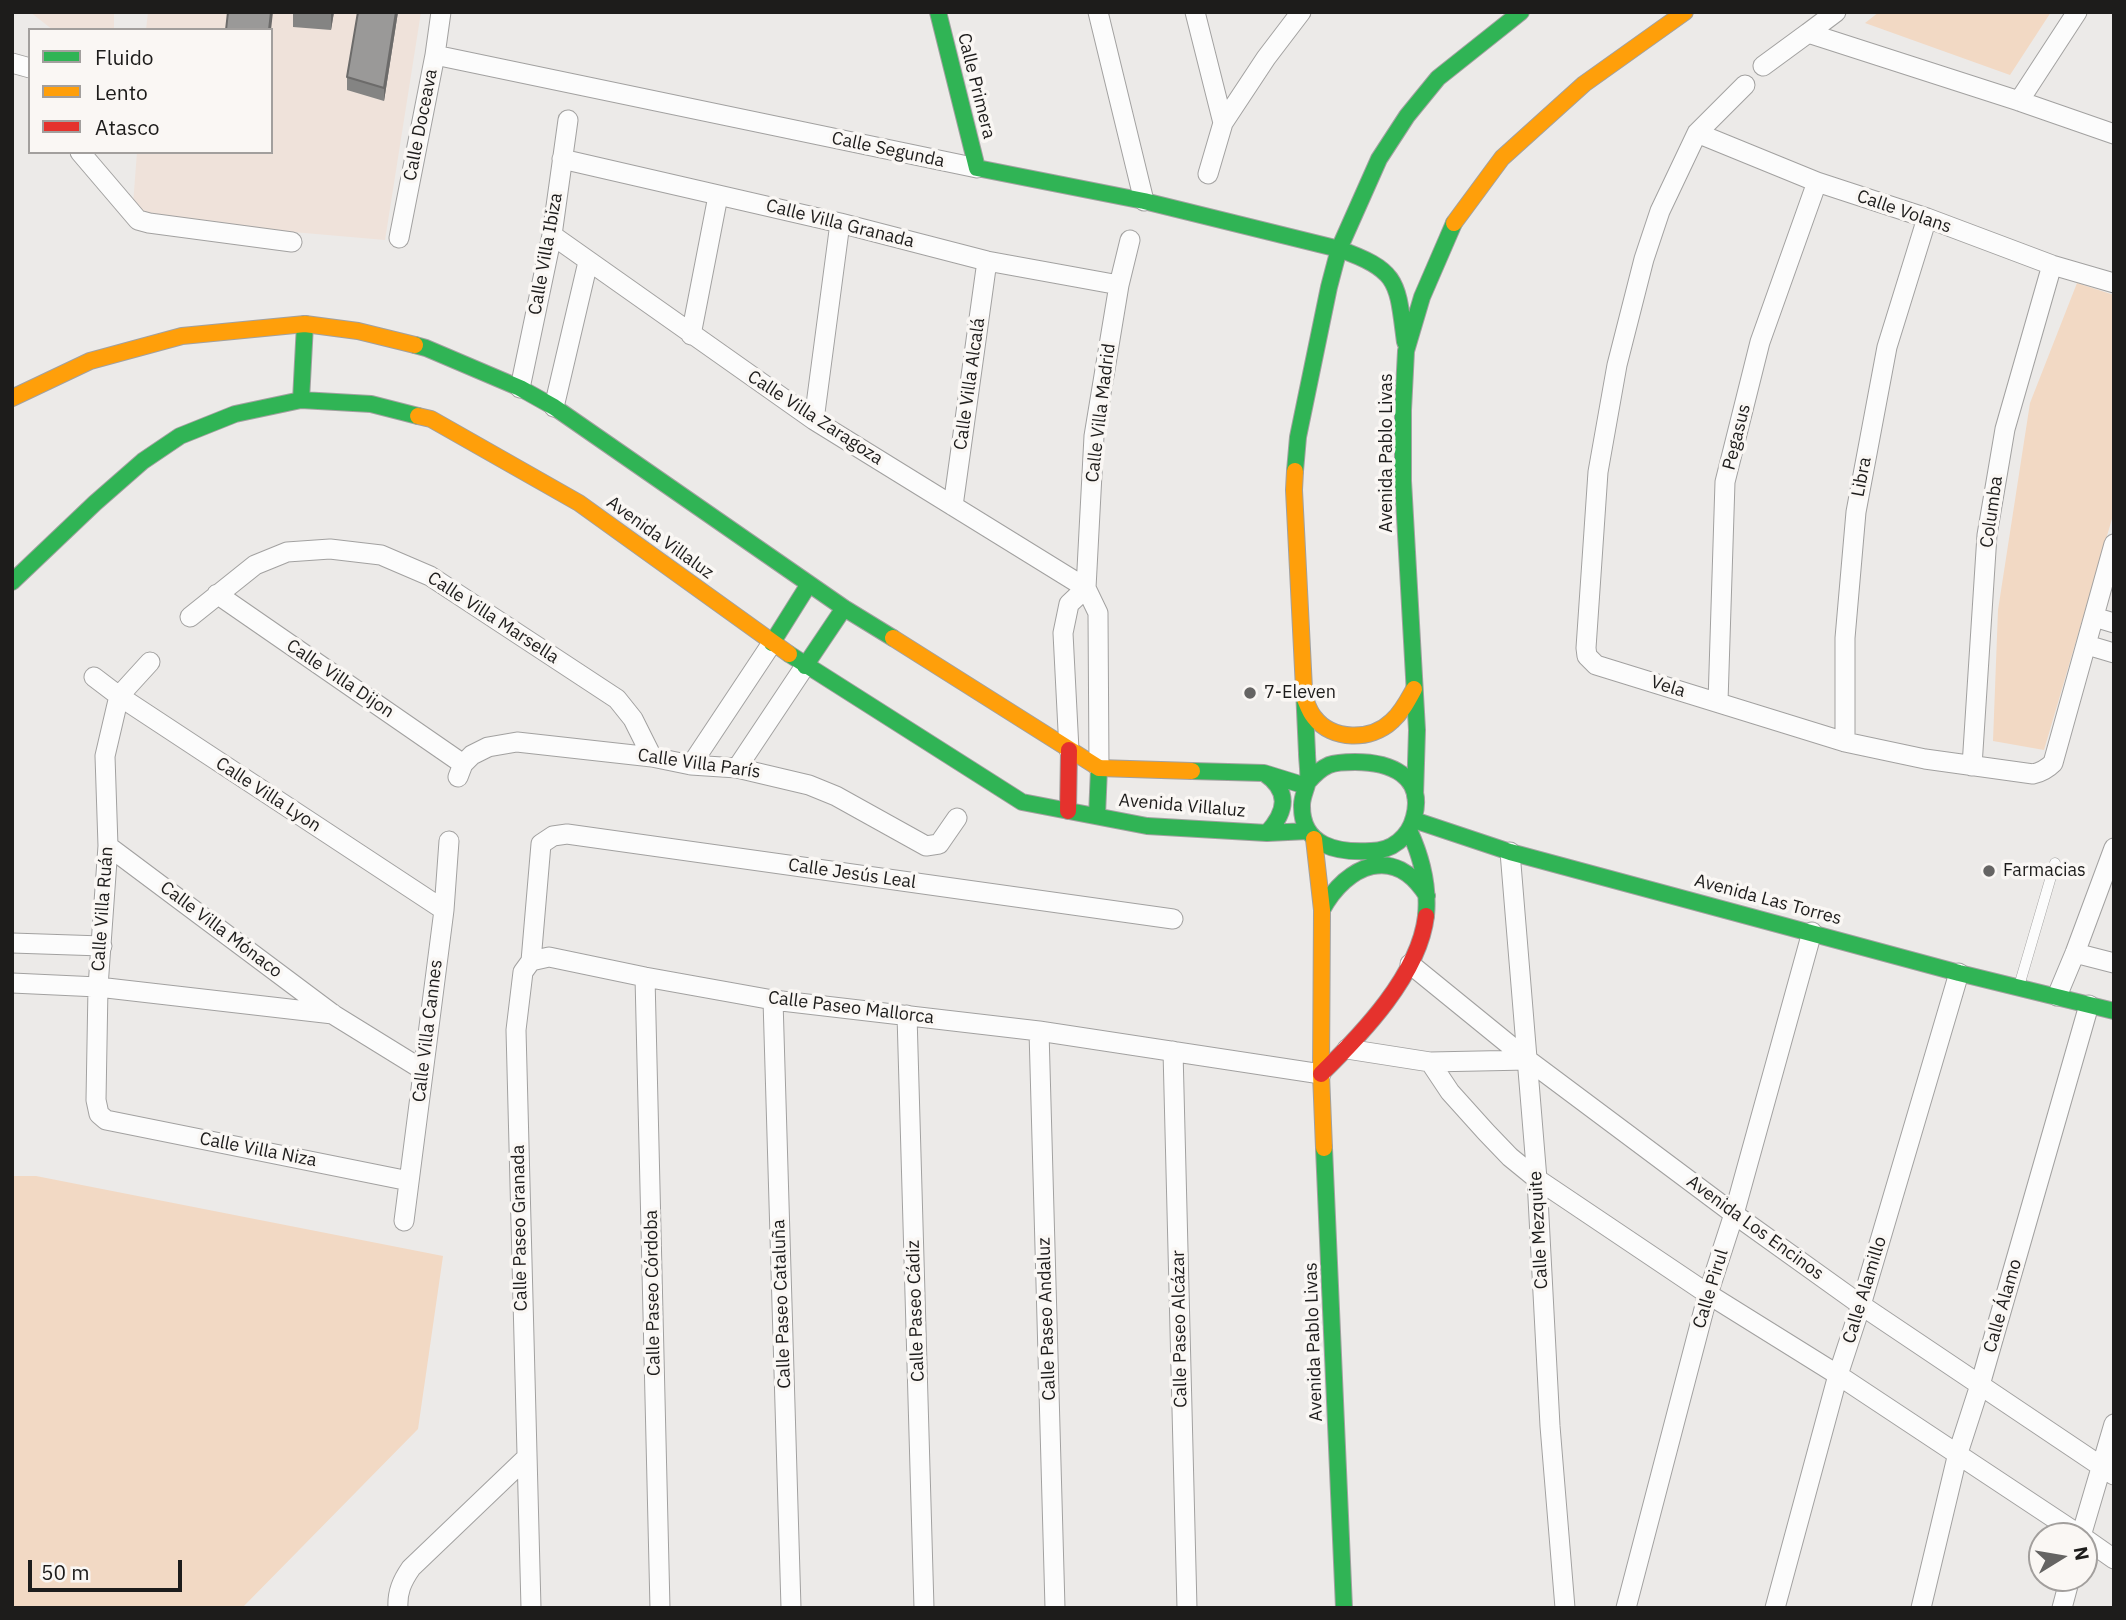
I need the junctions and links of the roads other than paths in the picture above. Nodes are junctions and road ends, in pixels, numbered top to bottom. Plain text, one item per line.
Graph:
1 (441, 12) edge
2 (938, 12) edge
3 (1098, 12) edge
4 (1195, 12) edge
5 (1301, 12) edge
6 (1521, 12) edge
7 (1685, 12) edge
8 (1836, 12) edge
9 (2077, 12) edge
10 (1808, 33) junction
11 (435, 55) junction
12 (1763, 66) dead end
13 (1745, 85) dead end
14 (2019, 101) junction
15 (568, 120) dead end
16 (1223, 123) junction
17 (1696, 133) junction
18 (2114, 134) edge
19 (82, 154) edge
20 (562, 159) junction
21 (977, 168) junction
22 (1208, 174) dead end
23 (1817, 182) junction
24 (718, 196) junction
25 (1144, 201) junction
26 (1927, 218) junction
27 (840, 223) junction
28 (552, 235) junction
29 (399, 238) dead end
30 (1130, 240) dead end
31 (292, 242) dead end
32 (1339, 249) junction
33 (987, 261) junction
34 (588, 262) junction
35 (2052, 265) junction
36 (2114, 283) edge
37 (1119, 285) junction
38 (305, 324) junction
39 (691, 335) junction
40 (1406, 351) junction
41 (520, 388) junction
42 (12, 398) edge
43 (300, 400) junction
44 (554, 407) junction
45 (814, 420) junction
46 (953, 506) junction
47 (2114, 544) edge
48 (12, 582) edge
49 (809, 584) junction
50 (1086, 588) junction
51 (217, 594) junction
52 (844, 608) junction
53 (190, 617) dead end
54 (2094, 617) junction
55 (2114, 623) edge
56 (772, 643) junction
57 (2087, 645) junction
58 (2114, 653) edge
59 (150, 662) dead end
60 (806, 666) junction
61 (94, 677) dead end
62 (1414, 688) junction
63 (119, 696) junction
64 (1303, 696) junction
65 (1718, 702) junction
66 (1845, 742) junction
67 (1069, 750) junction
68 (652, 757) junction
69 (691, 765) junction
70 (1972, 766) junction
71 (737, 768) junction
72 (1099, 768) junction
73 (461, 770) joint
74 (1264, 773) junction
75 (1307, 784) junction
76 (1415, 796) junction
77 (1068, 811) junction
78 (1097, 816) junction
79 (957, 818) dead end
80 (1411, 825) junction
81 (1267, 833) junction
82 (1311, 835) junction
83 (449, 841) dead end
84 (108, 846) junction
85 (2114, 848) edge
86 (538, 852) joint
87 (1510, 852) junction
88 (2055, 863) dead end
89 (2110, 869) edge
90 (1427, 896) junction
91 (444, 910) junction
92 (1322, 911) junction
93 (1172, 919) dead end
94 (1812, 932) junction
95 (12, 943) edge
96 (102, 946) junction
97 (2075, 953) junction
98 (531, 961) junction
99 (2114, 963) edge
100 (1410, 964) junction
101 (1959, 973) junction
102 (645, 977) junction
103 (12, 983) edge
104 (2019, 986) junction
105 (98, 987) junction
106 (2057, 996) junction
107 (773, 1000) junction
108 (2089, 1005) junction
109 (2114, 1010) edge
110 (334, 1014) junction
111 (907, 1014) junction
112 (1039, 1031) junction
113 (1347, 1049) junction
114 (1173, 1051) junction
115 (1528, 1060) junction
116 (1430, 1062) junction
117 (423, 1070) junction
118 (1321, 1074) junction
119 (106, 1120) joint
120 (1536, 1179) junction
121 (409, 1181) junction
122 (1734, 1214) junction
123 (404, 1221) dead end
124 (1708, 1294) junction
125 (1861, 1305) junction
126 (1838, 1375) junction
127 (1980, 1385) junction
128 (2114, 1423) edge
129 (1958, 1453) junction
130 (526, 1458) junction
131 (2107, 1470) edge
132 (2061, 1522) edge
133 (2087, 1522) edge
134 (2098, 1548) edge
135 (2114, 1559) edge
136 (398, 1605) edge
137 (531, 1608) edge
138 (660, 1608) edge
139 (791, 1608) edge
140 (924, 1608) edge
141 (1055, 1608) edge
142 (1187, 1608) edge
143 (1345, 1608) edge
144 (1565, 1608) edge
145 (1626, 1608) edge
146 (1775, 1608) edge
147 (1921, 1608) edge

1 - 11 street, Calle Doceava
2 - 21 street, Calle Primera
3 - 25 street
4 - 16 street
5 - 16 street
6 - 32 street
7 - 40 street, Avenida Pablo Livas
8 - 10 street
9 - 14 street
10 - 12 street
10 - 14 street
11 - 21 street, Calle Segunda
11 - 29 street, Calle Doceava
13 - 17 street
14 - 18 street
15 - 20 street, Calle Villa Ibiza
16 - 22 street
17 - 23 street, Calle Volans
17 - 65 street, Vela
19 - 31 street
20 - 24 street, Calle Villa Granada
20 - 28 street, Calle Villa Ibiza
21 - 25 street, Calle Segunda
23 - 26 street, Calle Volans
23 - 65 street, Pegasus
24 - 27 street, Calle Villa Granada
24 - 39 street
25 - 32 street, Calle Segunda
26 - 35 street, Calle Volans
26 - 66 street, Libra
27 - 33 street, Calle Villa Granada
27 - 45 street
28 - 34 street, Calle Villa Zaragoza
28 - 41 street, Calle Villa Ibiza
30 - 37 street, Calle Villa Madrid
32 - 40 street, Calle Segunda
32 - 64 street
33 - 37 street, Calle Villa Granada
33 - 46 street, Calle Villa Alcalá
34 - 39 street, Calle Villa Zaragoza
34 - 44 street
35 - 36 street, Calle Volans
35 - 70 street, Columba
37 - 50 street, Calle Villa Madrid
38 - 41 street, Avenida Villaluz
38 - 42 street, Avenida Villaluz
38 - 43 street
39 - 45 street, Calle Villa Zaragoza
40 - 62 street, Avenida Pablo Livas
41 - 44 street, Avenida Villaluz
43 - 48 street, Avenida Villaluz
43 - 56 street, Avenida Villaluz
44 - 49 street, Avenida Villaluz
45 - 46 street, Calle Villa Zaragoza
46 - 50 street, Calle Villa Zaragoza
47 - 54 street, Vela
49 - 52 street, Avenida Villaluz
49 - 56 street
50 - 67 street
50 - 72 street, Calle Villa Madrid
51 - 53 street, Calle Villa Marsella
51 - 68 street, Calle Villa Marsella
51 - 73 street, Calle Villa Dijon
52 - 60 street
52 - 67 street, Avenida Villaluz
54 - 55 street
54 - 57 street, Vela
56 - 60 street, Avenida Villaluz
56 - 69 street
57 - 58 street
57 - 70 street, Vela
59 - 63 street
60 - 71 street
60 - 77 street, Avenida Villaluz
61 - 63 street, Calle Villa Lyon
62 - 64 street
62 - 76 street, Avenida Pablo Livas
63 - 84 street, Calle Villa Ruán
63 - 91 street, Calle Villa Lyon
64 - 75 street
65 - 66 street, Vela
66 - 70 street, Vela
67 - 72 street, Avenida Villaluz
67 - 77 street
68 - 69 street, Calle Villa París
68 - 73 street, Calle Villa París
69 - 71 street, Calle Villa París
71 - 79 street, Calle Villa París
72 - 74 street, Avenida Villaluz
72 - 78 street
74 - 75 street, Avenida Villaluz
74 - 81 street
75 - 76 street
75 - 82 street
76 - 80 street
77 - 78 street, Avenida Villaluz
78 - 81 street, Avenida Villaluz
80 - 82 street
80 - 87 street, Avenida Las Torres
80 - 90 street
81 - 82 street, Avenida Villaluz
82 - 92 street, Avenida Pablo Livas
83 - 91 street, Calle Villa Cannes
84 - 96 street, Calle Villa Ruán
84 - 110 street, Calle Villa Mónaco
85 - 89 street
86 - 93 street, Calle Jesús Leal
86 - 98 street, Calle Paseo Granada
87 - 94 street, Avenida Las Torres
87 - 115 street, Calle Mezquite
88 - 104 lane
89 - 97 street
90 - 92 street
90 - 100 street
91 - 117 street, Calle Villa Cannes
92 - 118 street, Avenida Pablo Livas
94 - 101 street, Avenida Las Torres
94 - 122 street, Calle Pirul
95 - 96 street
96 - 105 street, Calle Villa Ruán
97 - 99 street
97 - 106 street
98 - 102 street, Calle Paseo Mallorca
98 - 130 street, Calle Paseo Granada
100 - 113 street
100 - 115 street, Avenida Los Encinos
101 - 104 street, Avenida Las Torres
101 - 125 street, Calle Alamillo
102 - 107 street, Calle Paseo Mallorca
102 - 138 street, Calle Paseo Córdoba
103 - 105 street, Calle Villa Mónaco
104 - 106 street, Avenida Las Torres
105 - 110 street, Calle Villa Mónaco
105 - 119 street, Calle Villa Ruán
106 - 108 street, Avenida Las Torres
107 - 111 street, Calle Paseo Mallorca
107 - 139 street, Calle Paseo Cataluña
108 - 109 street, Avenida Las Torres
108 - 127 street, Calle Álamo
110 - 117 street, Calle Villa Mónaco
111 - 112 street, Calle Paseo Mallorca
111 - 140 street, Calle Paseo Cádiz
112 - 114 street, Calle Paseo Mallorca
112 - 141 street, Calle Paseo Andaluz
113 - 116 street
113 - 118 street
114 - 118 street, Calle Paseo Mallorca
114 - 142 street, Calle Paseo Alcázar
115 - 116 street
115 - 120 street, Calle Mezquite
115 - 122 street, Avenida Los Encinos
116 - 120 street
117 - 121 street, Calle Villa Cannes
118 - 143 street, Avenida Pablo Livas
119 - 121 street, Calle Villa Niza
120 - 124 street
120 - 144 street, Calle Mezquite
121 - 123 street, Calle Villa Cannes
122 - 124 street, Calle Pirul
122 - 125 street, Avenida Los Encinos
124 - 126 street
124 - 145 street, Calle Pirul
125 - 126 street, Calle Alamillo
125 - 127 street, Avenida Los Encinos
126 - 129 street
126 - 146 street, Calle Alamillo
127 - 129 street, Calle Álamo
127 - 131 street, Avenida Los Encinos
128 - 131 street
129 - 132 street
129 - 147 street, Calle Álamo
130 - 136 street
130 - 137 street, Calle Paseo Granada
131 - 133 street
134 - 135 street

